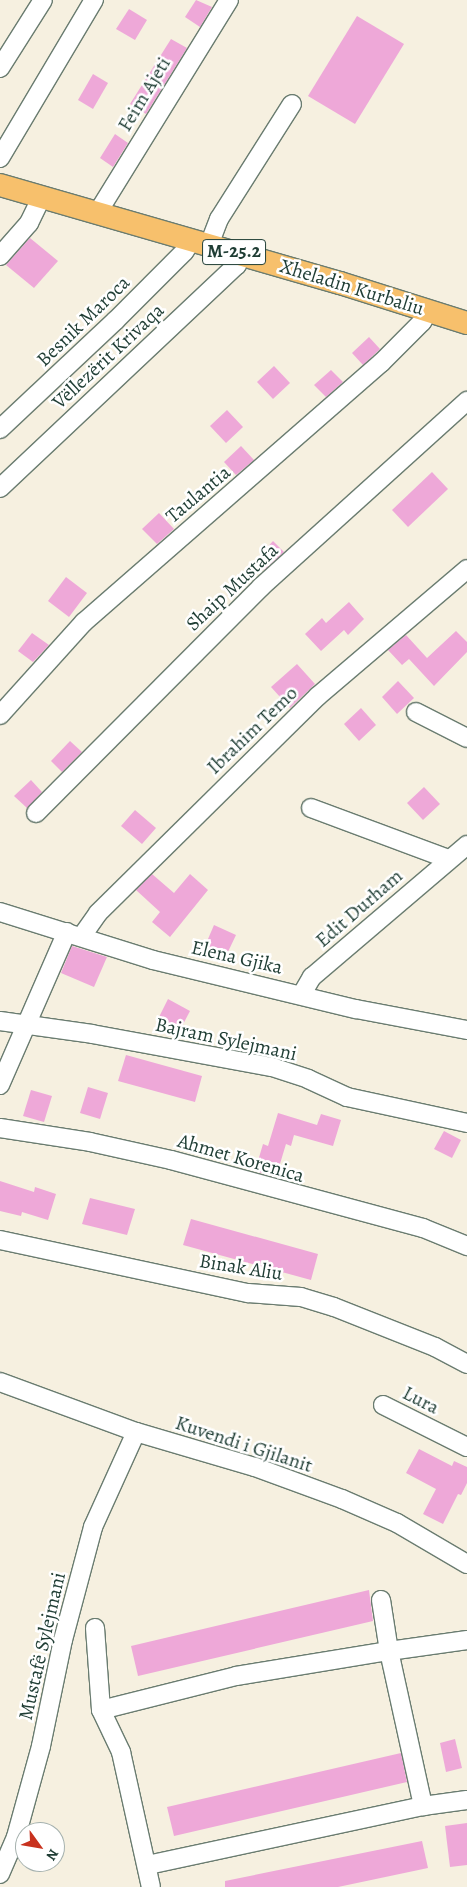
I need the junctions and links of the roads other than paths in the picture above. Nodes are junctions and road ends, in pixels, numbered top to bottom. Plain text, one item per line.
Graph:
1 (43, 0) edge
2 (94, 0) edge
3 (229, 0) edge
4 (0, 68) edge
5 (292, 104) dead end
6 (0, 158) edge
7 (0, 184) edge
8 (42, 196) junction
9 (98, 212) junction
10 (200, 242) junction
11 (242, 254) junction
12 (0, 256) edge
13 (428, 310) junction
14 (467, 323) edge
15 (467, 401) edge
16 (0, 429) edge
17 (0, 488) edge
18 (467, 569) edge
19 (416, 712) dead end
20 (0, 715) edge
21 (467, 738) edge
22 (310, 808) dead end
23 (36, 813) dead end
24 (467, 845) edge
25 (448, 859) junction
26 (0, 912) edge
27 (74, 934) junction
28 (302, 994) junction
29 (0, 1021) edge
30 (26, 1025) junction
31 (467, 1030) edge
32 (0, 1085) edge
33 (467, 1123) edge
34 (0, 1128) edge
35 (0, 1240) edge
36 (467, 1246) edge
37 (467, 1364) edge
38 (0, 1382) edge
39 (383, 1405) dead end
40 (136, 1432) junction
41 (467, 1448) edge
42 (467, 1564) edge
43 (381, 1600) dead end
44 (95, 1628) dead end
45 (467, 1640) edge
46 (389, 1651) junction
47 (101, 1710) junction
48 (467, 1800) edge
49 (423, 1806) junction
50 (146, 1866) junction
51 (0, 1874) edge
52 (151, 1887) edge

1 - 4 street
2 - 6 street
3 - 9 street, Feim Ajeti
5 - 10 street
7 - 8 main road, Xheladin Kurbaliu / M-25.2
8 - 9 main road, Xheladin Kurbaliu / M-25.2
8 - 12 street
9 - 10 main road, Xheladin Kurbaliu / M-25.2
10 - 11 main road, Xheladin Kurbaliu / M-25.2
10 - 16 street, Besnik Maroca
11 - 13 main road, Xheladin Kurbaliu / M-25.2
11 - 17 street, Vëllezërit Krivaqa
13 - 14 main road, Xheladin Kurbaliu / M-25.2
13 - 20 street, Taulantia
15 - 23 street, Shaip Mustafa
18 - 27 street, Ibrahim Temo
19 - 21 street
22 - 25 street, Edit Durham
24 - 25 street, Edit Durham
25 - 28 street, Edit Durham
26 - 27 street, Elena Gjika
27 - 28 street, Elena Gjika
27 - 30 street, Ibrahim Temo
28 - 31 street, Elena Gjika
29 - 30 street, Bajram Sylejmani
30 - 32 street, Ibrahim Temo
30 - 33 street, Bajram Sylejmani
34 - 36 street, Ahmet Korenica
35 - 37 street, Binak Aliu
38 - 40 street, Kuvendi i Gjilanit
39 - 41 street, Lura
40 - 42 street, Kuvendi i Gjilanit
40 - 51 street, Mustafë Sylejmani
43 - 46 street
44 - 47 street
45 - 46 street
46 - 47 street
46 - 49 street
47 - 50 street
48 - 49 street
49 - 50 street
50 - 52 street

